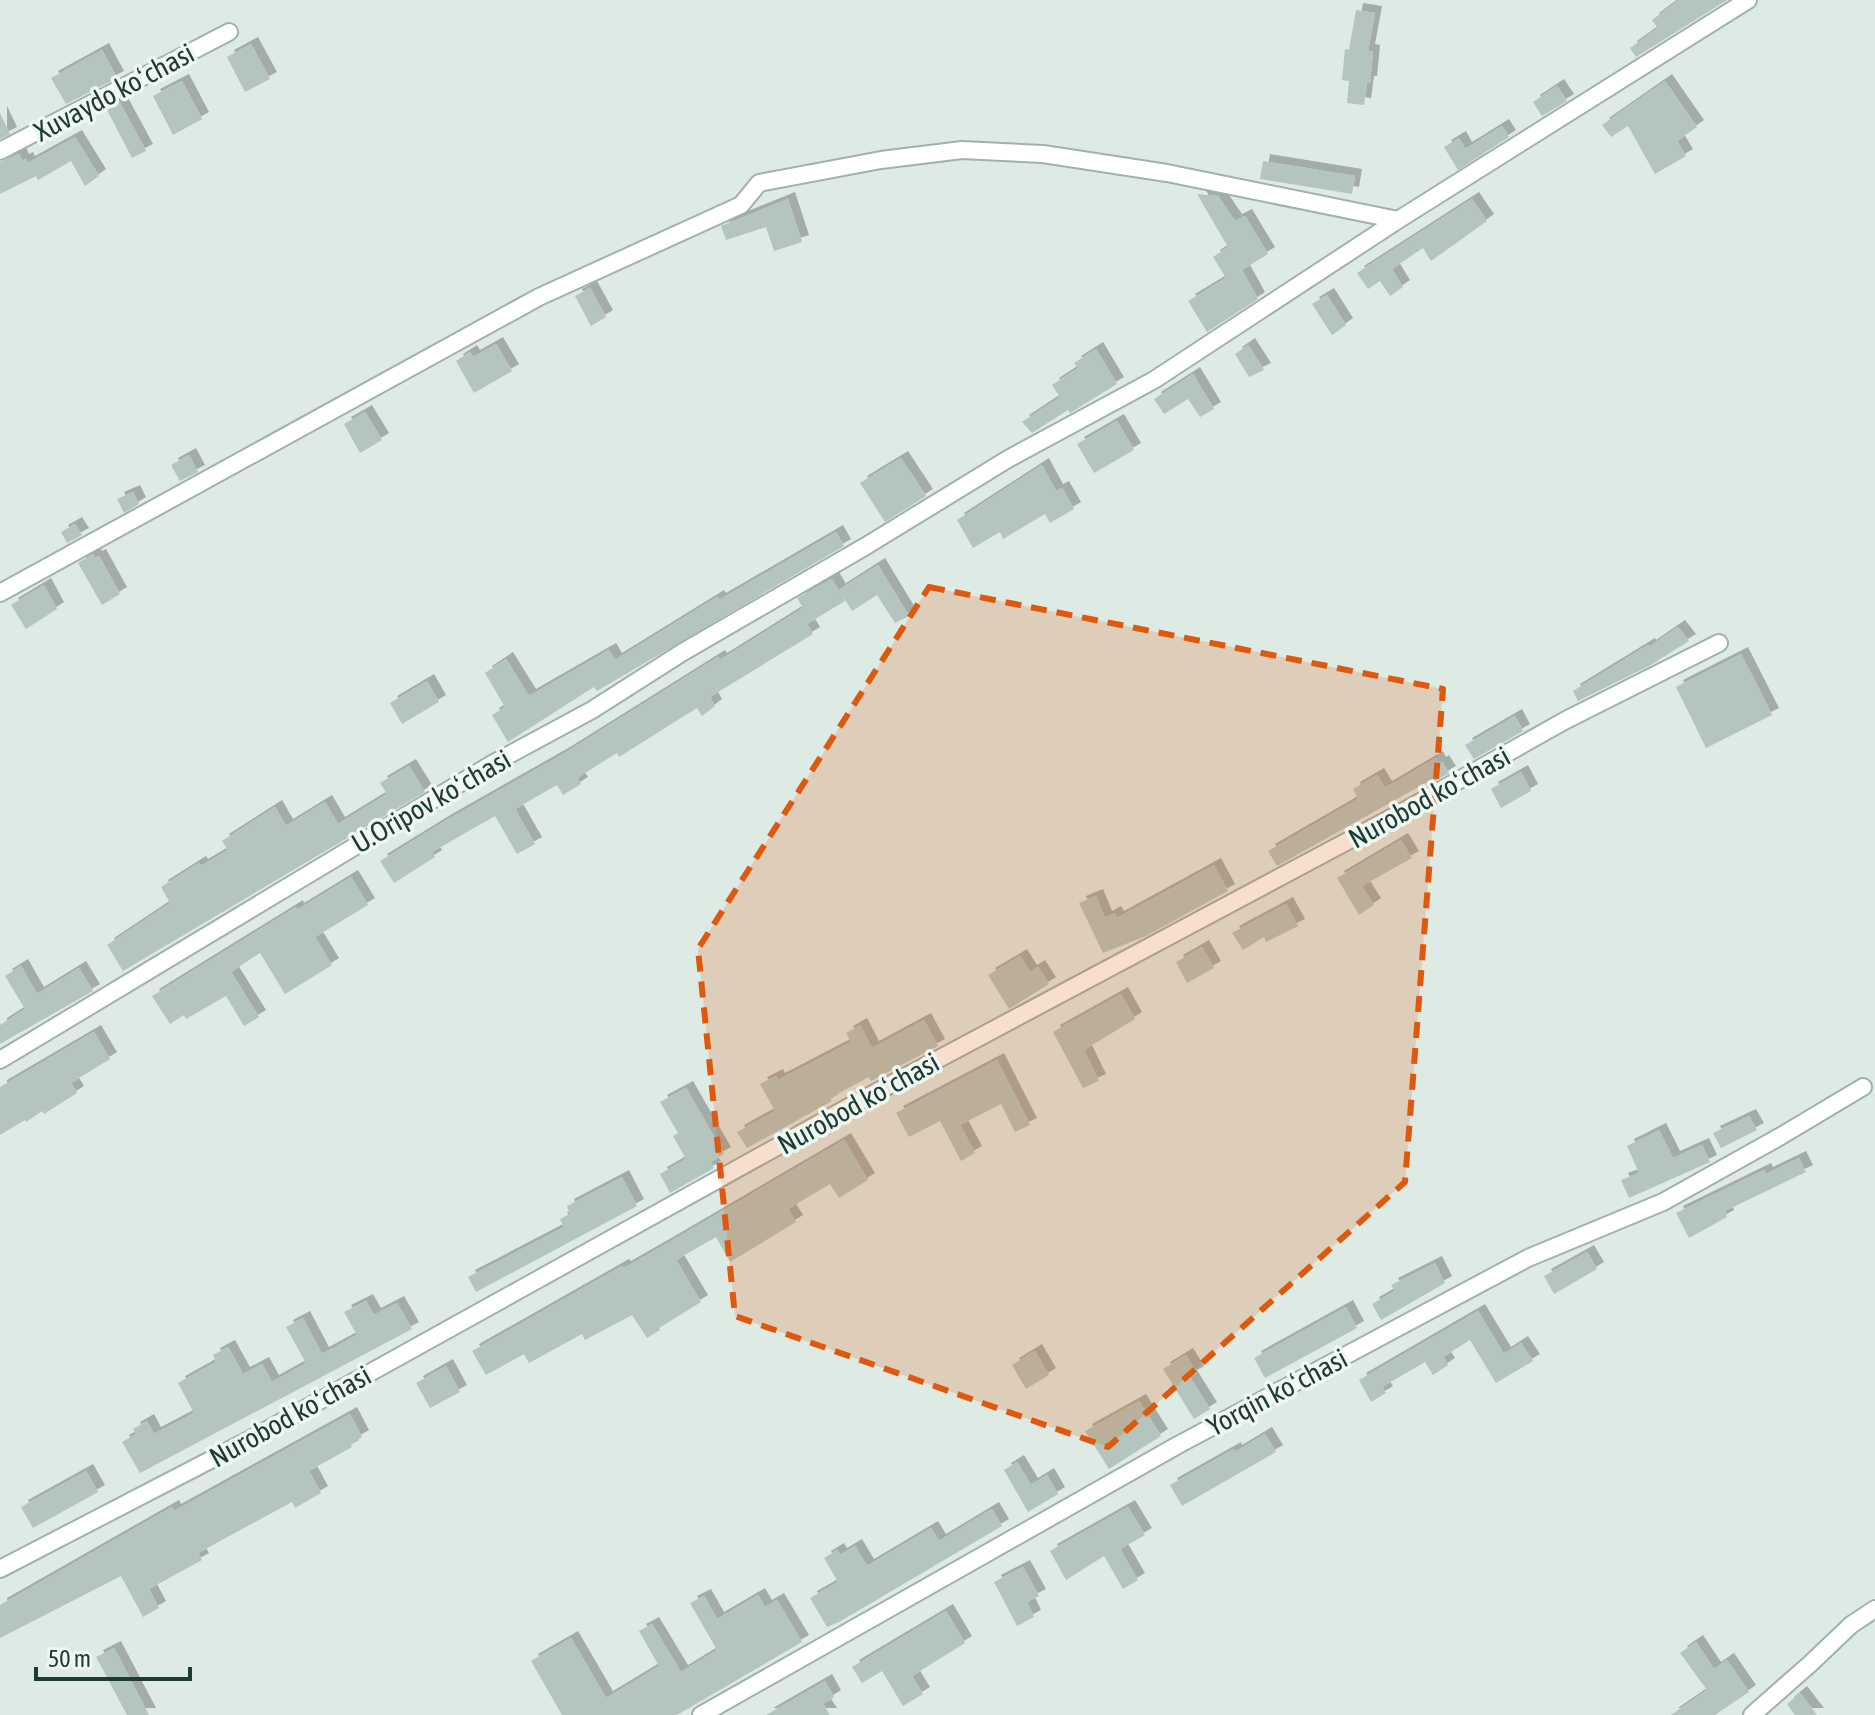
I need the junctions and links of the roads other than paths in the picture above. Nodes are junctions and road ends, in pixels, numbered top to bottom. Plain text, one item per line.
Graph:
1 (1748, 0) edge
2 (229, 32) dead end
3 (0, 151) edge
4 (1398, 220) junction
5 (0, 593) edge
6 (1719, 643) dead end
7 (0, 1060) edge
8 (1863, 1087) dead end
9 (0, 1569) edge
10 (1875, 1609) edge
11 (701, 1715) edge
12 (1752, 1715) edge

1 - 4 street, U.Oripov koʻchasi
2 - 3 street, Xuvaydo koʻchasi
4 - 5 street
4 - 7 street, U.Oripov koʻchasi
6 - 9 street, Nurobod koʻchasi
8 - 11 street, Yorqin koʻchasi
10 - 12 street

